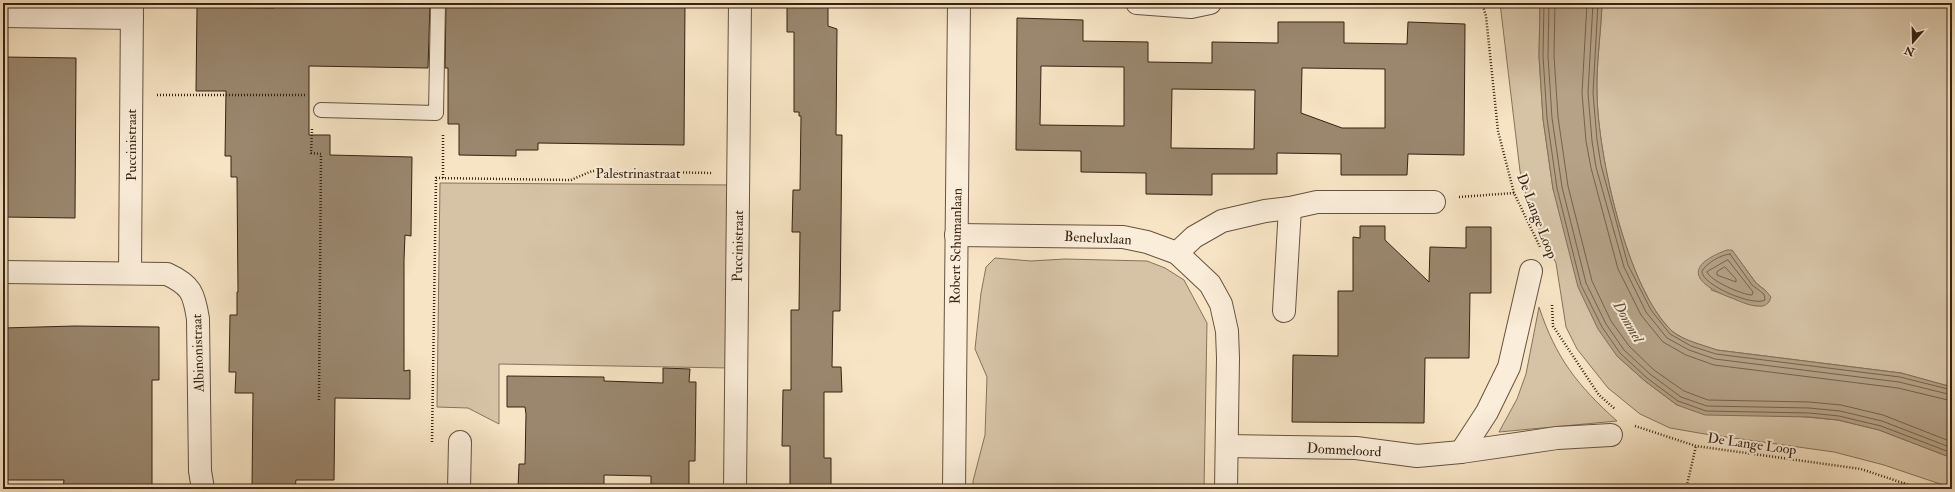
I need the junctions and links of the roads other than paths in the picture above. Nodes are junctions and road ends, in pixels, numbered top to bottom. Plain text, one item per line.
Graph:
1 (438, 3) edge
2 (740, 3) edge
3 (958, 3) edge
4 (1137, 3) edge
5 (1210, 3) edge
6 (132, 10) edge
7 (3, 16) edge
8 (321, 110) dead end
9 (1434, 202) road end
10 (1290, 208) junction
11 (956, 235) junction
12 (1176, 253) junction
13 (1537, 262) road end
14 (3, 272) edge
15 (130, 273) junction
16 (1284, 312) dead end
17 (1612, 435) dead end
18 (460, 442) dead end
19 (1227, 446) junction
20 (1461, 452) junction
21 (203, 489) edge
22 (459, 489) edge
23 (735, 489) edge
24 (954, 489) edge
25 (1226, 489) edge

1 - 8 lane
2 - 23 street, Puccinistraat
3 - 11 street, Robert Schumanlaan
4 - 5 street
6 - 7 street, Puccinistraat
6 - 15 street, Puccinistraat
9 - 10 street
10 - 12 street
10 - 16 street
11 - 12 street, Beneluxlaan
11 - 24 street, Robert Schumanlaan
12 - 19 street, Beneluxlaan
13 - 20 street
14 - 15 street, Albinonistraat
15 - 21 street, Albinonistraat
17 - 20 street, Dommeloord
18 - 22 street
19 - 20 street, Dommeloord
19 - 25 street, Beneluxlaan

